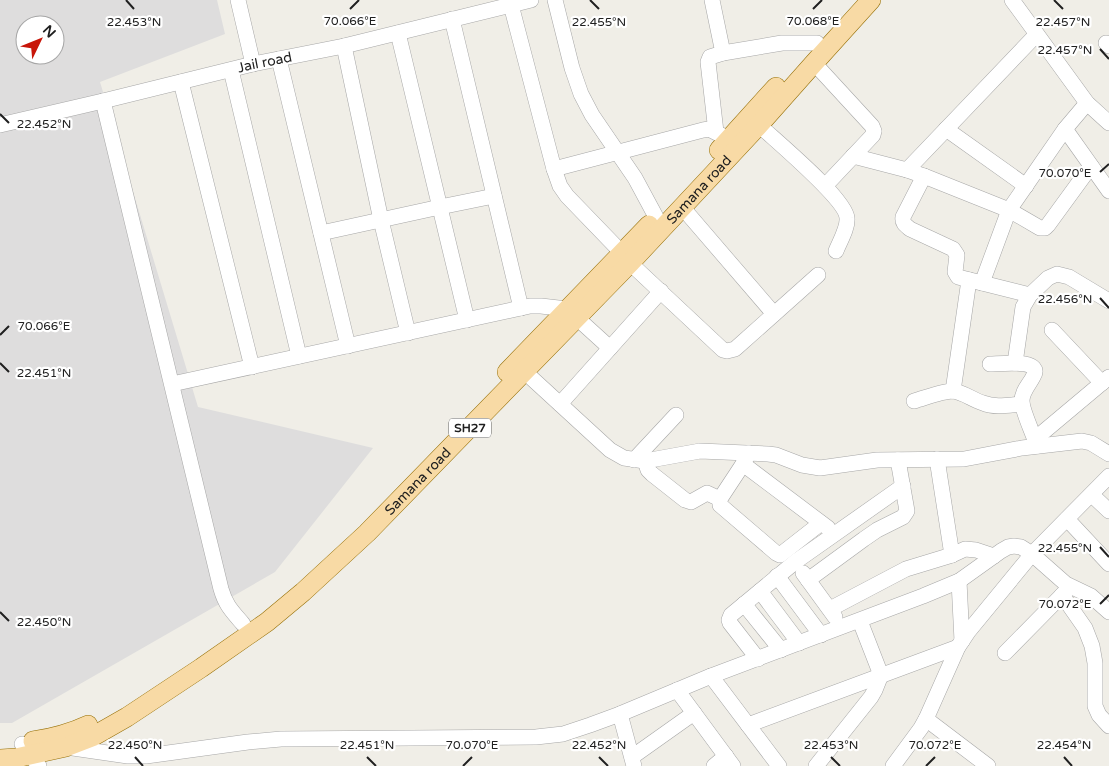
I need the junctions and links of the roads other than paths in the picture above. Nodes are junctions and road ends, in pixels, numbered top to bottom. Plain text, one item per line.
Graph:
1 (238, 0) edge
2 (531, 0) edge
3 (555, 0) edge
4 (712, 0) edge
5 (856, 0) edge
6 (871, 0) edge
7 (1012, 0) edge
8 (511, 5) junction
9 (452, 19) junction
10 (398, 33) junction
11 (1036, 34) junction
12 (817, 43) junction
13 (344, 46) junction
14 (723, 52) junction
15 (279, 59) junction
16 (814, 63) junction
17 (253, 64) junction
18 (231, 70) junction
19 (181, 82) junction
20 (103, 101) junction
21 (1086, 103) junction
22 (1109, 123) edge
23 (0, 125) edge
24 (760, 125) junction
25 (946, 129) junction
26 (1065, 129) junction
27 (722, 136) junction
28 (618, 152) junction
29 (853, 156) junction
30 (1091, 166) junction
31 (554, 168) junction
32 (907, 170) junction
33 (924, 176) junction
34 (825, 186) junction
35 (1026, 186) junction
36 (1109, 191) edge
37 (494, 196) junction
38 (440, 207) junction
39 (682, 207) junction
40 (1009, 210) junction
41 (656, 217) junction
42 (381, 220) junction
43 (321, 233) junction
44 (836, 251) dead end
45 (626, 258) junction
46 (818, 275) dead end
47 (975, 281) junction
48 (661, 291) junction
49 (1030, 295) junction
50 (1109, 300) edge
51 (521, 308) junction
52 (572, 314) junction
53 (774, 314) junction
54 (467, 320) junction
55 (1052, 330) dead end
56 (408, 333) junction
57 (348, 346) junction
58 (610, 348) junction
59 (299, 356) junction
60 (1015, 363) junction
61 (990, 364) dead end
62 (252, 367) junction
63 (525, 372) junction
64 (1106, 380) edge
65 (172, 384) junction
66 (953, 392) junction
67 (914, 401) dead end
68 (560, 404) junction
69 (1022, 404) junction
70 (676, 415) dead end
71 (1036, 442) junction
72 (1109, 454) edge
73 (746, 458) junction
74 (937, 459) junction
75 (898, 460) junction
76 (639, 461) junction
77 (1109, 476) edge
78 (903, 486) junction
79 (1092, 495) junction
80 (720, 499) junction
81 (1109, 511) edge
82 (1067, 519) junction
83 (821, 523) junction
84 (835, 533) junction
85 (1032, 554) junction
86 (952, 555) junction
87 (994, 556) junction
88 (794, 562) junction
89 (1109, 564) edge
90 (777, 576) junction
91 (808, 580) junction
92 (958, 581) junction
93 (760, 590) junction
94 (1066, 591) junction
95 (744, 604) junction
96 (830, 609) junction
97 (1109, 612) edge
98 (860, 620) junction
99 (243, 624) junction
100 (842, 627) junction
101 (821, 635) junction
102 (799, 643) junction
103 (960, 644) junction
104 (781, 650) junction
105 (1005, 652) dead end
106 (1102, 656) edge
107 (758, 659) junction
108 (881, 675) junction
109 (712, 676) junction
110 (676, 690) junction
111 (694, 713) junction
112 (620, 714) junction
113 (926, 719) junction
114 (748, 725) junction
115 (1109, 726) edge
116 (66, 747) junction
117 (17, 755) edge
118 (633, 761) edge
119 (730, 761) edge
120 (714, 766) edge
121 (779, 766) edge
122 (816, 766) edge
123 (893, 766) edge
124 (988, 766) edge

1 - 17 street
2 - 8 street, Jail road
3 - 28 street
4 - 14 street
5 - 12 main road, Samana road / SH27
6 - 16 main road, Samana road / SH27
7 - 11 street
8 - 9 street, Jail road
8 - 31 street
9 - 10 street, Jail road
9 - 37 street
10 - 13 street, Jail road
10 - 38 street
11 - 21 street
11 - 25 street
12 - 14 street
12 - 27 main road, Samana road / SH27
13 - 15 street, Jail road
13 - 42 street
14 - 27 street
15 - 17 street, Jail road
15 - 43 street
16 - 24 main road, Samana road / SH27
16 - 29 street
17 - 18 street, Jail road
18 - 19 street, Jail road
18 - 59 street
19 - 20 street, Jail road
19 - 62 street
20 - 23 street, Jail road
20 - 65 street
21 - 22 street
21 - 26 street
24 - 34 street
24 - 39 main road, Samana road / SH27
25 - 32 street
25 - 35 street
26 - 30 street
26 - 35 street
27 - 28 street
27 - 41 main road, Samana road / SH27
28 - 31 street
28 - 41 street
29 - 32 street
29 - 34 street
30 - 36 street
30 - 40 street
31 - 45 street
32 - 33 street
33 - 40 street
33 - 47 street
34 - 44 street
35 - 40 street
37 - 38 street
37 - 51 street
38 - 42 street
38 - 54 street
39 - 45 main road, Samana road / SH27
39 - 53 street
40 - 47 street
41 - 45 main road, Samana road / SH27
42 - 43 street
42 - 56 street
43 - 57 street
45 - 48 street
45 - 52 main road, Samana road / SH27
46 - 53 street
47 - 49 street
47 - 66 street
48 - 53 street
48 - 58 street
49 - 50 street
49 - 60 street
51 - 52 street
51 - 54 street
52 - 58 street
52 - 63 main road, Samana road / SH27
52 - 99 main road, Samana road / SH27
54 - 56 street
55 - 64 street
56 - 57 street
57 - 59 street
58 - 68 street
59 - 62 street
60 - 61 street
60 - 69 street
62 - 65 street
63 - 68 street
63 - 116 main road, Samana road / SH27
64 - 71 street
65 - 99 street
66 - 67 street
66 - 69 street
68 - 76 street
69 - 71 street
70 - 76 street
71 - 72 street
71 - 74 street
73 - 75 street
73 - 76 street
73 - 80 street
73 - 83 street
74 - 75 street
74 - 86 street
75 - 78 street
76 - 80 street
77 - 79 street
78 - 84 street
78 - 91 street
79 - 81 street
79 - 82 street
80 - 83 street
82 - 85 street
82 - 89 street
83 - 84 street
84 - 88 street
85 - 87 street
85 - 94 street
85 - 103 street
86 - 87 street
86 - 96 street
87 - 92 street
88 - 90 street
88 - 91 street
90 - 93 street
90 - 101 street
91 - 96 street
92 - 98 street
92 - 103 street
93 - 95 street
93 - 102 street
94 - 97 street
94 - 105 street
94 - 106 street
95 - 104 street
95 - 107 street
96 - 100 street
98 - 100 street
98 - 108 street
99 - 117 main road, Samana road / SH27
100 - 101 street
101 - 102 street
102 - 104 street
103 - 108 street
103 - 113 street
104 - 107 street
106 - 115 street
107 - 109 street
108 - 114 street
108 - 122 street
109 - 110 street
109 - 114 street
110 - 111 street
110 - 112 street
111 - 118 street
111 - 119 street
112 - 116 street
112 - 118 street
113 - 123 street
113 - 124 street
114 - 121 street
116 - 117 main road, Samana road / SH27
119 - 120 street

